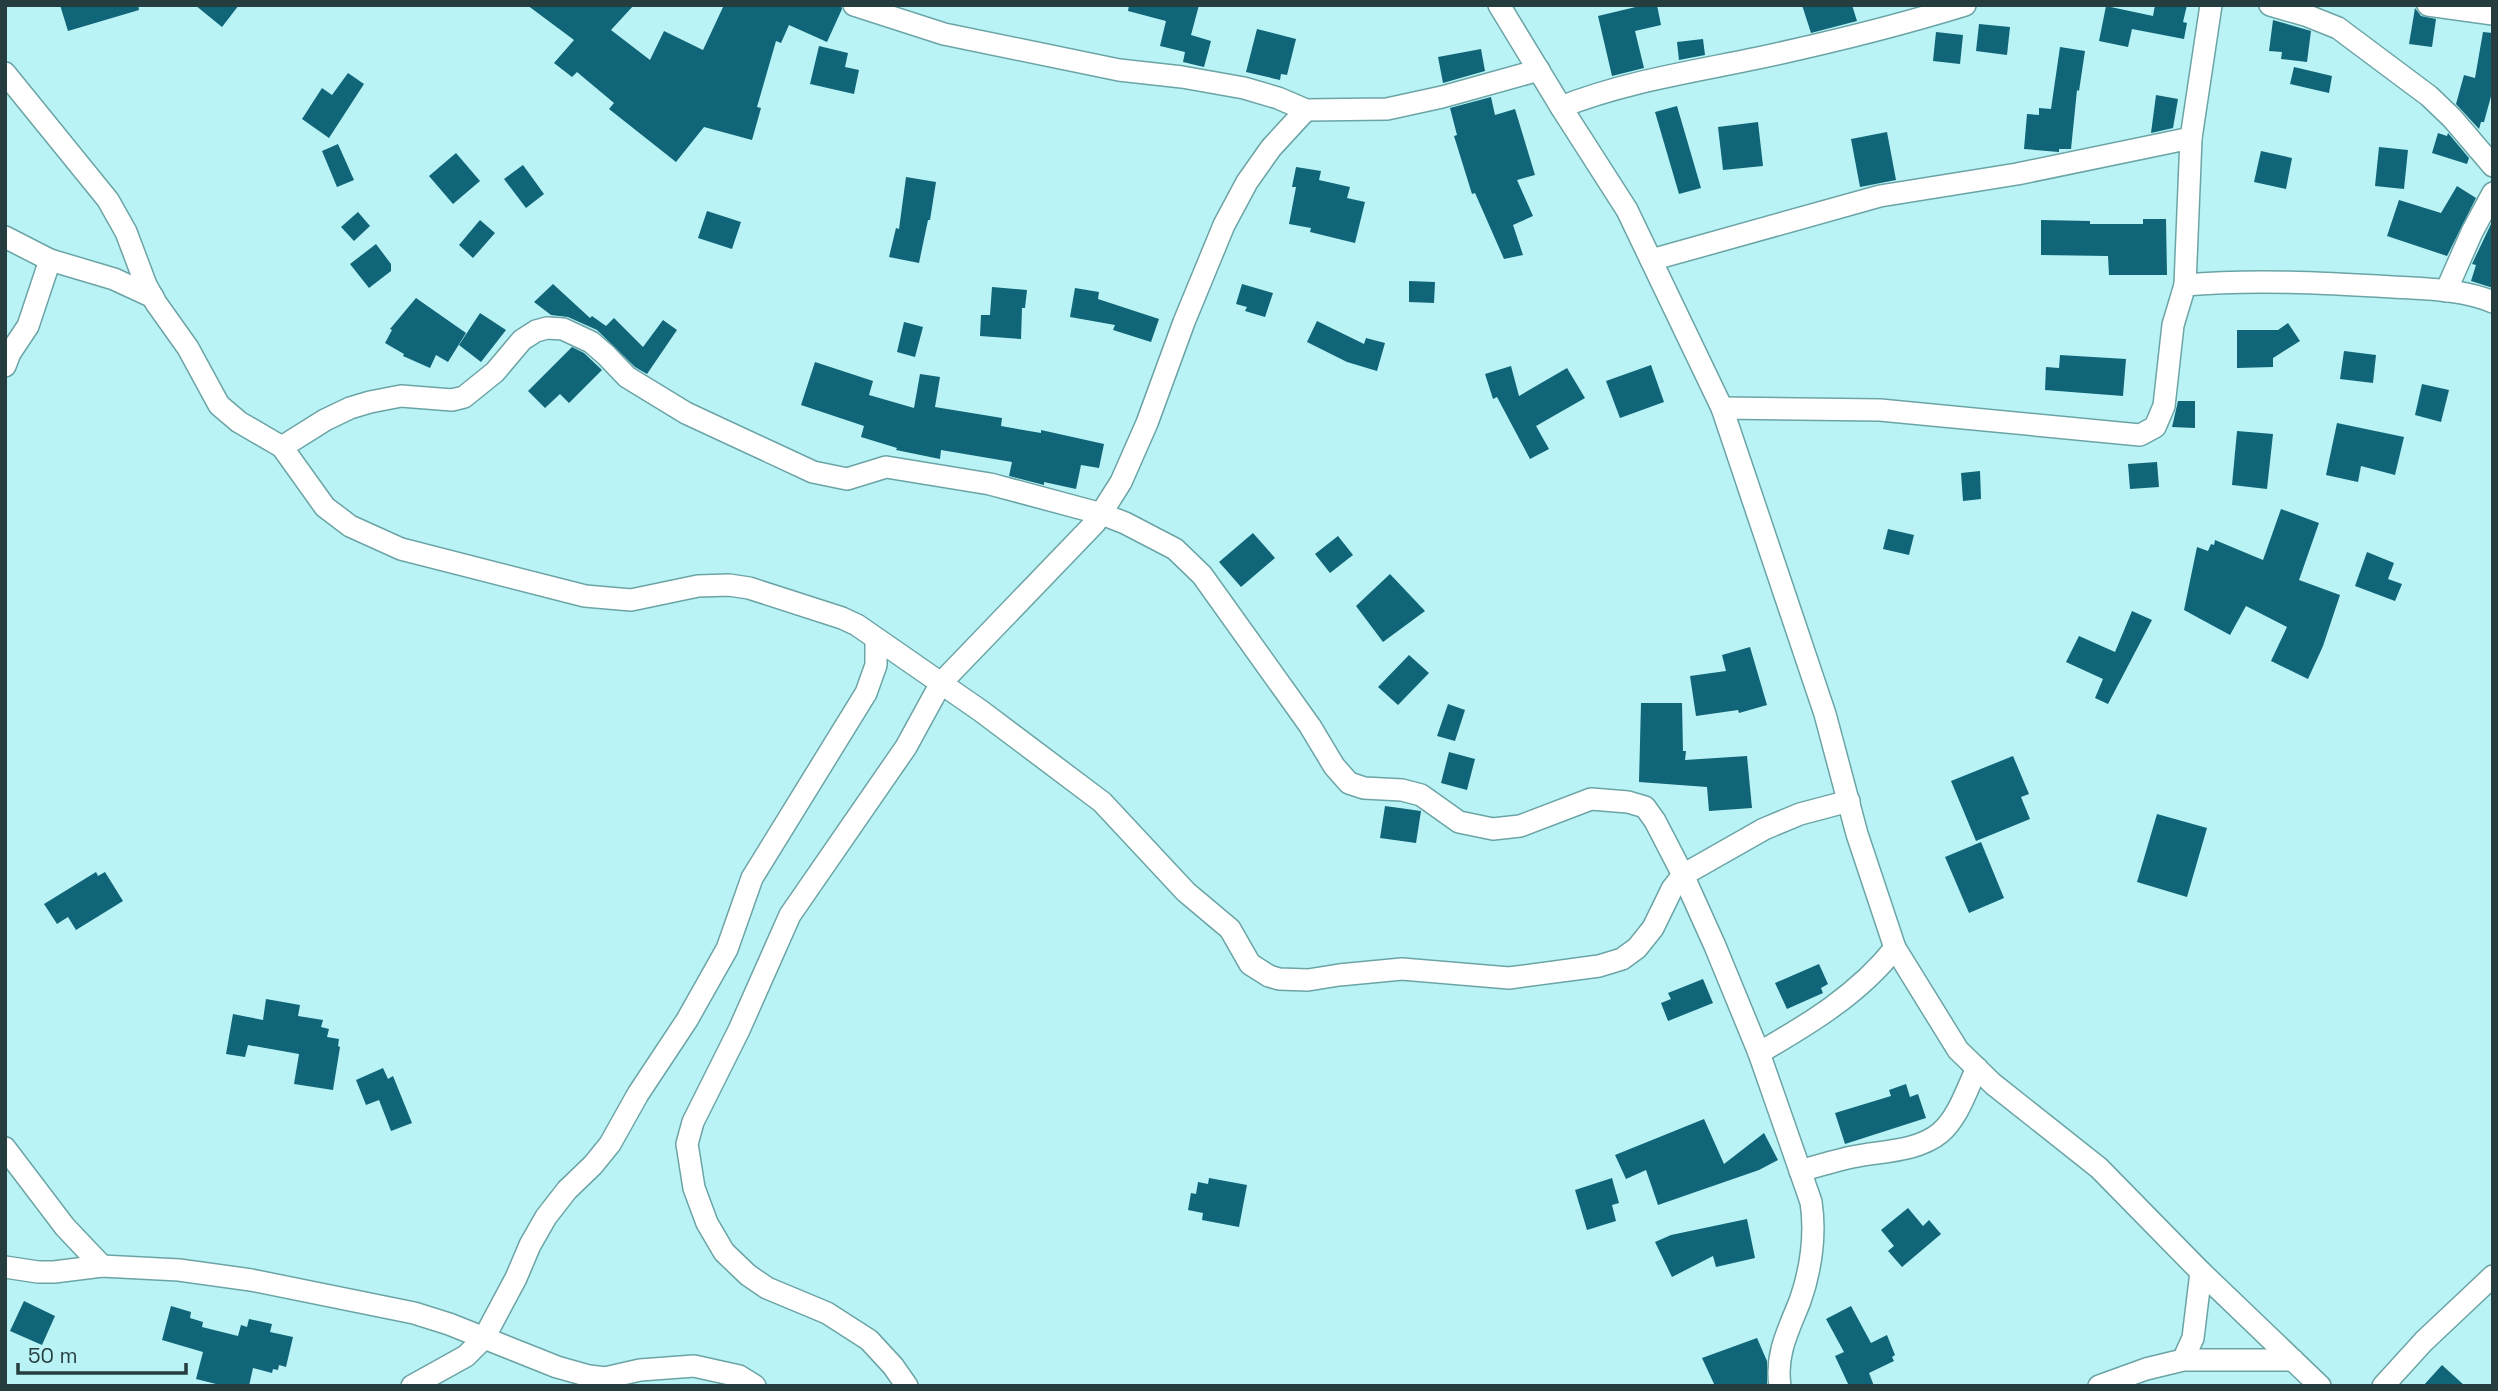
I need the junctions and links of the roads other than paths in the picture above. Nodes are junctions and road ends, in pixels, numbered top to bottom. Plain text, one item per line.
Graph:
1 (854, 5) edge
2 (1499, 5) edge
3 (1965, 5) edge
4 (2211, 5) edge
5 (2270, 5) edge
6 (2428, 5) edge
7 (2493, 14) edge
8 (1539, 70) junction
9 (5, 73) edge
10 (1561, 107) junction
11 (1306, 110) junction
12 (2191, 138) junction
13 (2493, 166) edge
14 (2493, 193) edge
15 (5, 237) edge
16 (50, 260) junction
17 (1651, 260) junction
18 (2185, 285) junction
19 (2446, 291) junction
20 (153, 297) junction
21 (2493, 302) edge
22 (5, 366) edge
23 (1722, 408) junction
24 (282, 447) junction
25 (1102, 514) junction
26 (876, 639) junction
27 (941, 683) junction
28 (1849, 801) junction
29 (1683, 875) junction
30 (1895, 947) junction
31 (1759, 1053) junction
32 (1977, 1068) junction
33 (5, 1148) edge
34 (1800, 1171) junction
35 (102, 1266) junction
36 (5, 1267) edge
37 (2201, 1272) junction
38 (2493, 1276) edge
39 (484, 1338) junction
40 (2183, 1360) junction
41 (2292, 1360) junction
42 (412, 1386) edge
43 (755, 1386) edge
44 (907, 1386) edge
45 (1780, 1386) edge
46 (2099, 1386) edge
47 (2320, 1386) edge
48 (2383, 1386) edge

1 - 11 street
2 - 8 street
3 - 10 street
4 - 12 street
5 - 13 street
6 - 7 street
8 - 10 street
8 - 11 street
9 - 20 street
10 - 17 street
11 - 25 street
12 - 17 street
12 - 18 street
14 - 19 street
15 - 16 street
16 - 20 street
16 - 22 street
17 - 23 street
18 - 19 street
18 - 23 street
19 - 21 street
20 - 24 street
23 - 28 street
24 - 25 street
24 - 26 street
25 - 27 street
25 - 29 street
26 - 27 street
26 - 39 street
27 - 29 street
27 - 44 street
28 - 29 street
28 - 30 street
29 - 31 street
30 - 31 street
30 - 32 street
31 - 34 street
32 - 34 street
32 - 37 street
33 - 35 street
34 - 45 street
35 - 36 street
35 - 39 street
37 - 40 street
37 - 41 street
38 - 48 street
39 - 42 street
39 - 43 street
40 - 41 street
40 - 46 street
41 - 47 street

